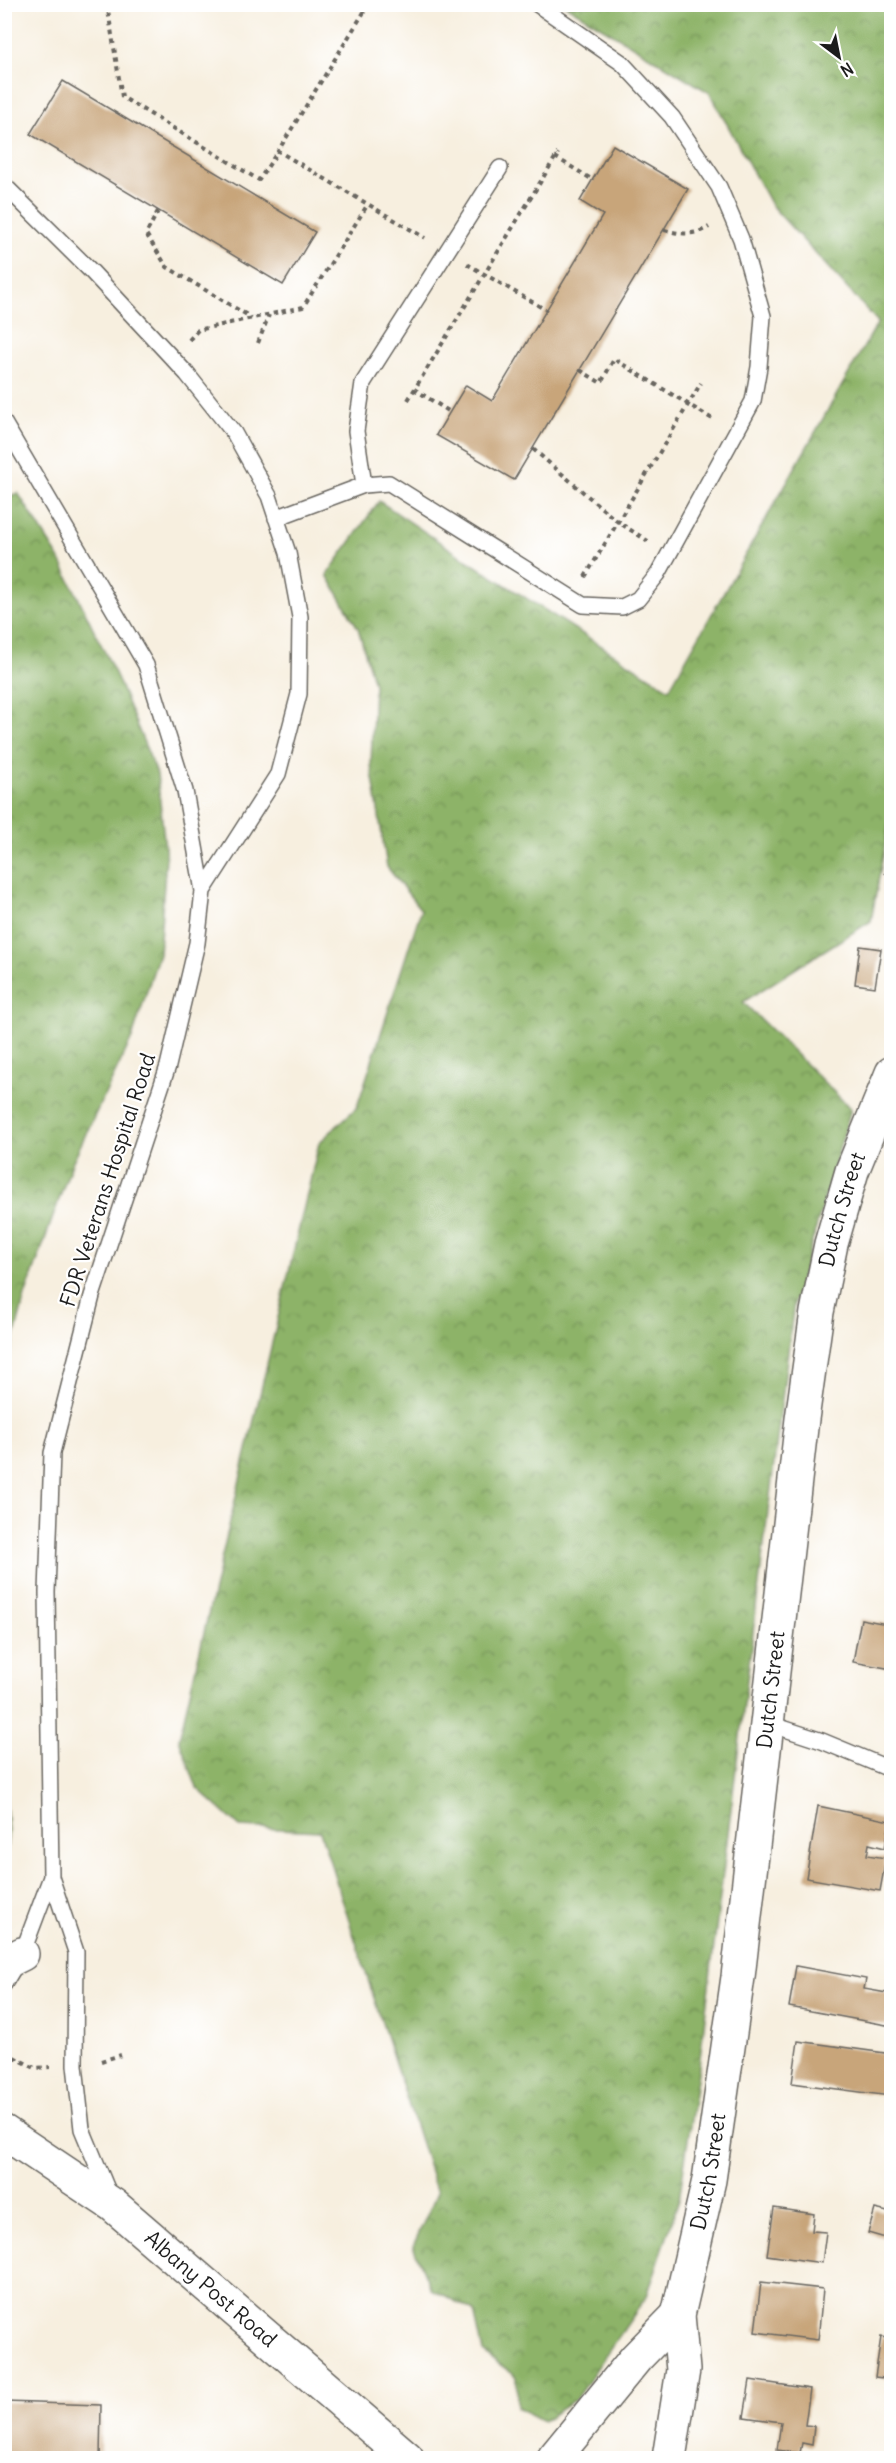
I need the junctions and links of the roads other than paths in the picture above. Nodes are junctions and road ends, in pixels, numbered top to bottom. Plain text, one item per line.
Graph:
1 (537, 4) edge
2 (500, 168) dead end
3 (4, 185) edge
4 (4, 423) edge
5 (364, 485) junction
6 (276, 518) junction
7 (203, 891) junction
8 (891, 1073) edge
9 (767, 1723) junction
10 (891, 1770) edge
11 (51, 1877) junction
12 (13, 1958) edge
13 (4, 1984) edge
14 (4, 2132) edge
15 (113, 2205) junction
16 (678, 2315) junction
17 (407, 2458) edge
18 (554, 2458) edge
19 (669, 2458) edge

1 - 5 lane
2 - 5 lane
3 - 6 lane
4 - 7 lane, FDR Veterans Hospital Road
5 - 6 lane
6 - 7 lane
7 - 11 lane, FDR Veterans Hospital Road
8 - 9 street, Dutch Street
9 - 10 lane
9 - 16 street, Dutch Street
11 - 12 lane, FDR Veterans Hospital Road
11 - 15 lane
12 - 13 lane, FDR Veterans Hospital Road
14 - 15 street, Albany Post Road
15 - 17 street, Albany Post Road
16 - 18 street
16 - 19 street

